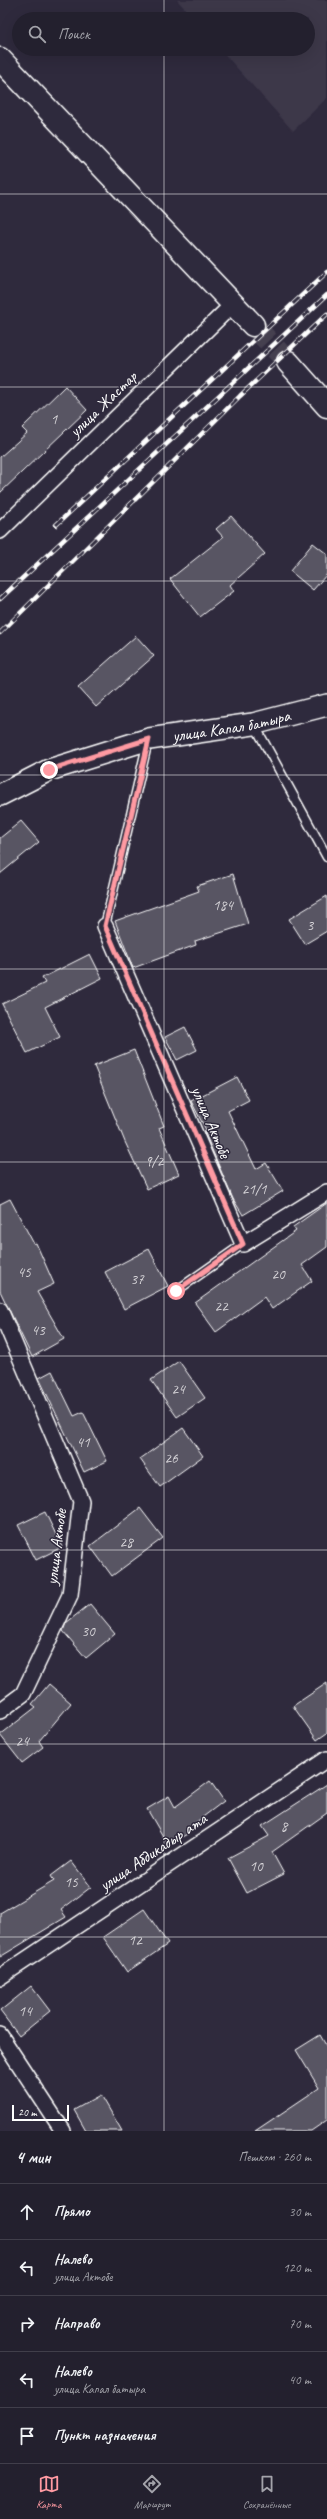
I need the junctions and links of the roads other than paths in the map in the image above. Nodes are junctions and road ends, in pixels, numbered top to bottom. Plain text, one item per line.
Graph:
1 (0, 59) edge
2 (233, 304) junction
3 (253, 325) tunnel mouth
4 (288, 362) tunnel mouth
5 (327, 406) edge
6 (0, 531) edge
7 (327, 704) edge
8 (254, 724) junction
9 (149, 739) junction
10 (0, 795) edge
11 (327, 857) edge
12 (105, 926) joint
13 (327, 1192) edge
14 (243, 1244) junction
15 (176, 1291) dead end
16 (0, 1310) edge
17 (0, 1711) edge
18 (327, 1759) edge
19 (0, 1977) edge
20 (0, 2035) edge
21 (63, 2131) edge

1 - 2 main road
2 - 3 main road
2 - 6 street, улица Жастар
4 - 5 main road
7 - 8 main road, улица Капал батыра
8 - 9 main road, улица Капал батыра
8 - 11 lane
9 - 10 main road, улица Капал батыра
9 - 12 lane
12 - 14 street, улица Актобе
13 - 14 street
14 - 15 lane
16 - 17 street, улица Актобе
18 - 19 street, улица Абдикадыр ата
20 - 21 street

